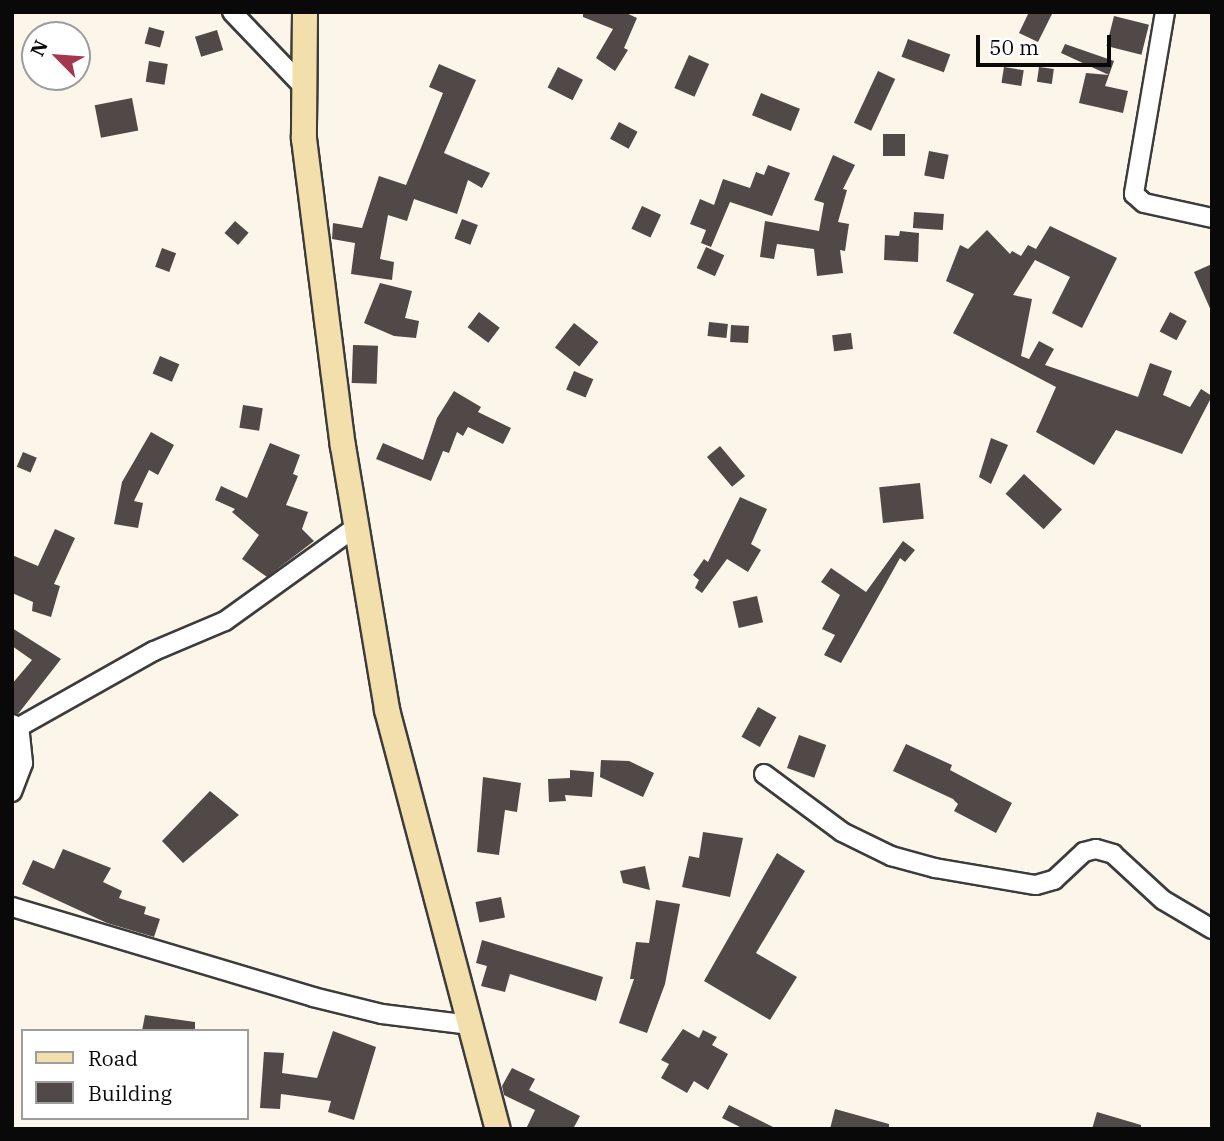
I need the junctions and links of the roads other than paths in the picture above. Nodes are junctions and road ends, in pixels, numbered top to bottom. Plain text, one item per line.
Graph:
1 (232, 12) edge
2 (305, 12) edge
3 (1165, 12) edge
4 (302, 85) junction
5 (1212, 218) edge
6 (356, 527) junction
7 (16, 726) edge
8 (764, 774) dead end
9 (12, 792) edge
10 (12, 906) edge
11 (1212, 929) edge
12 (470, 1025) junction
13 (498, 1129) edge

1 - 4 street
2 - 4 street
3 - 5 street
4 - 6 street
6 - 7 street
6 - 12 street
7 - 9 street
8 - 11 street
10 - 12 street
12 - 13 street

